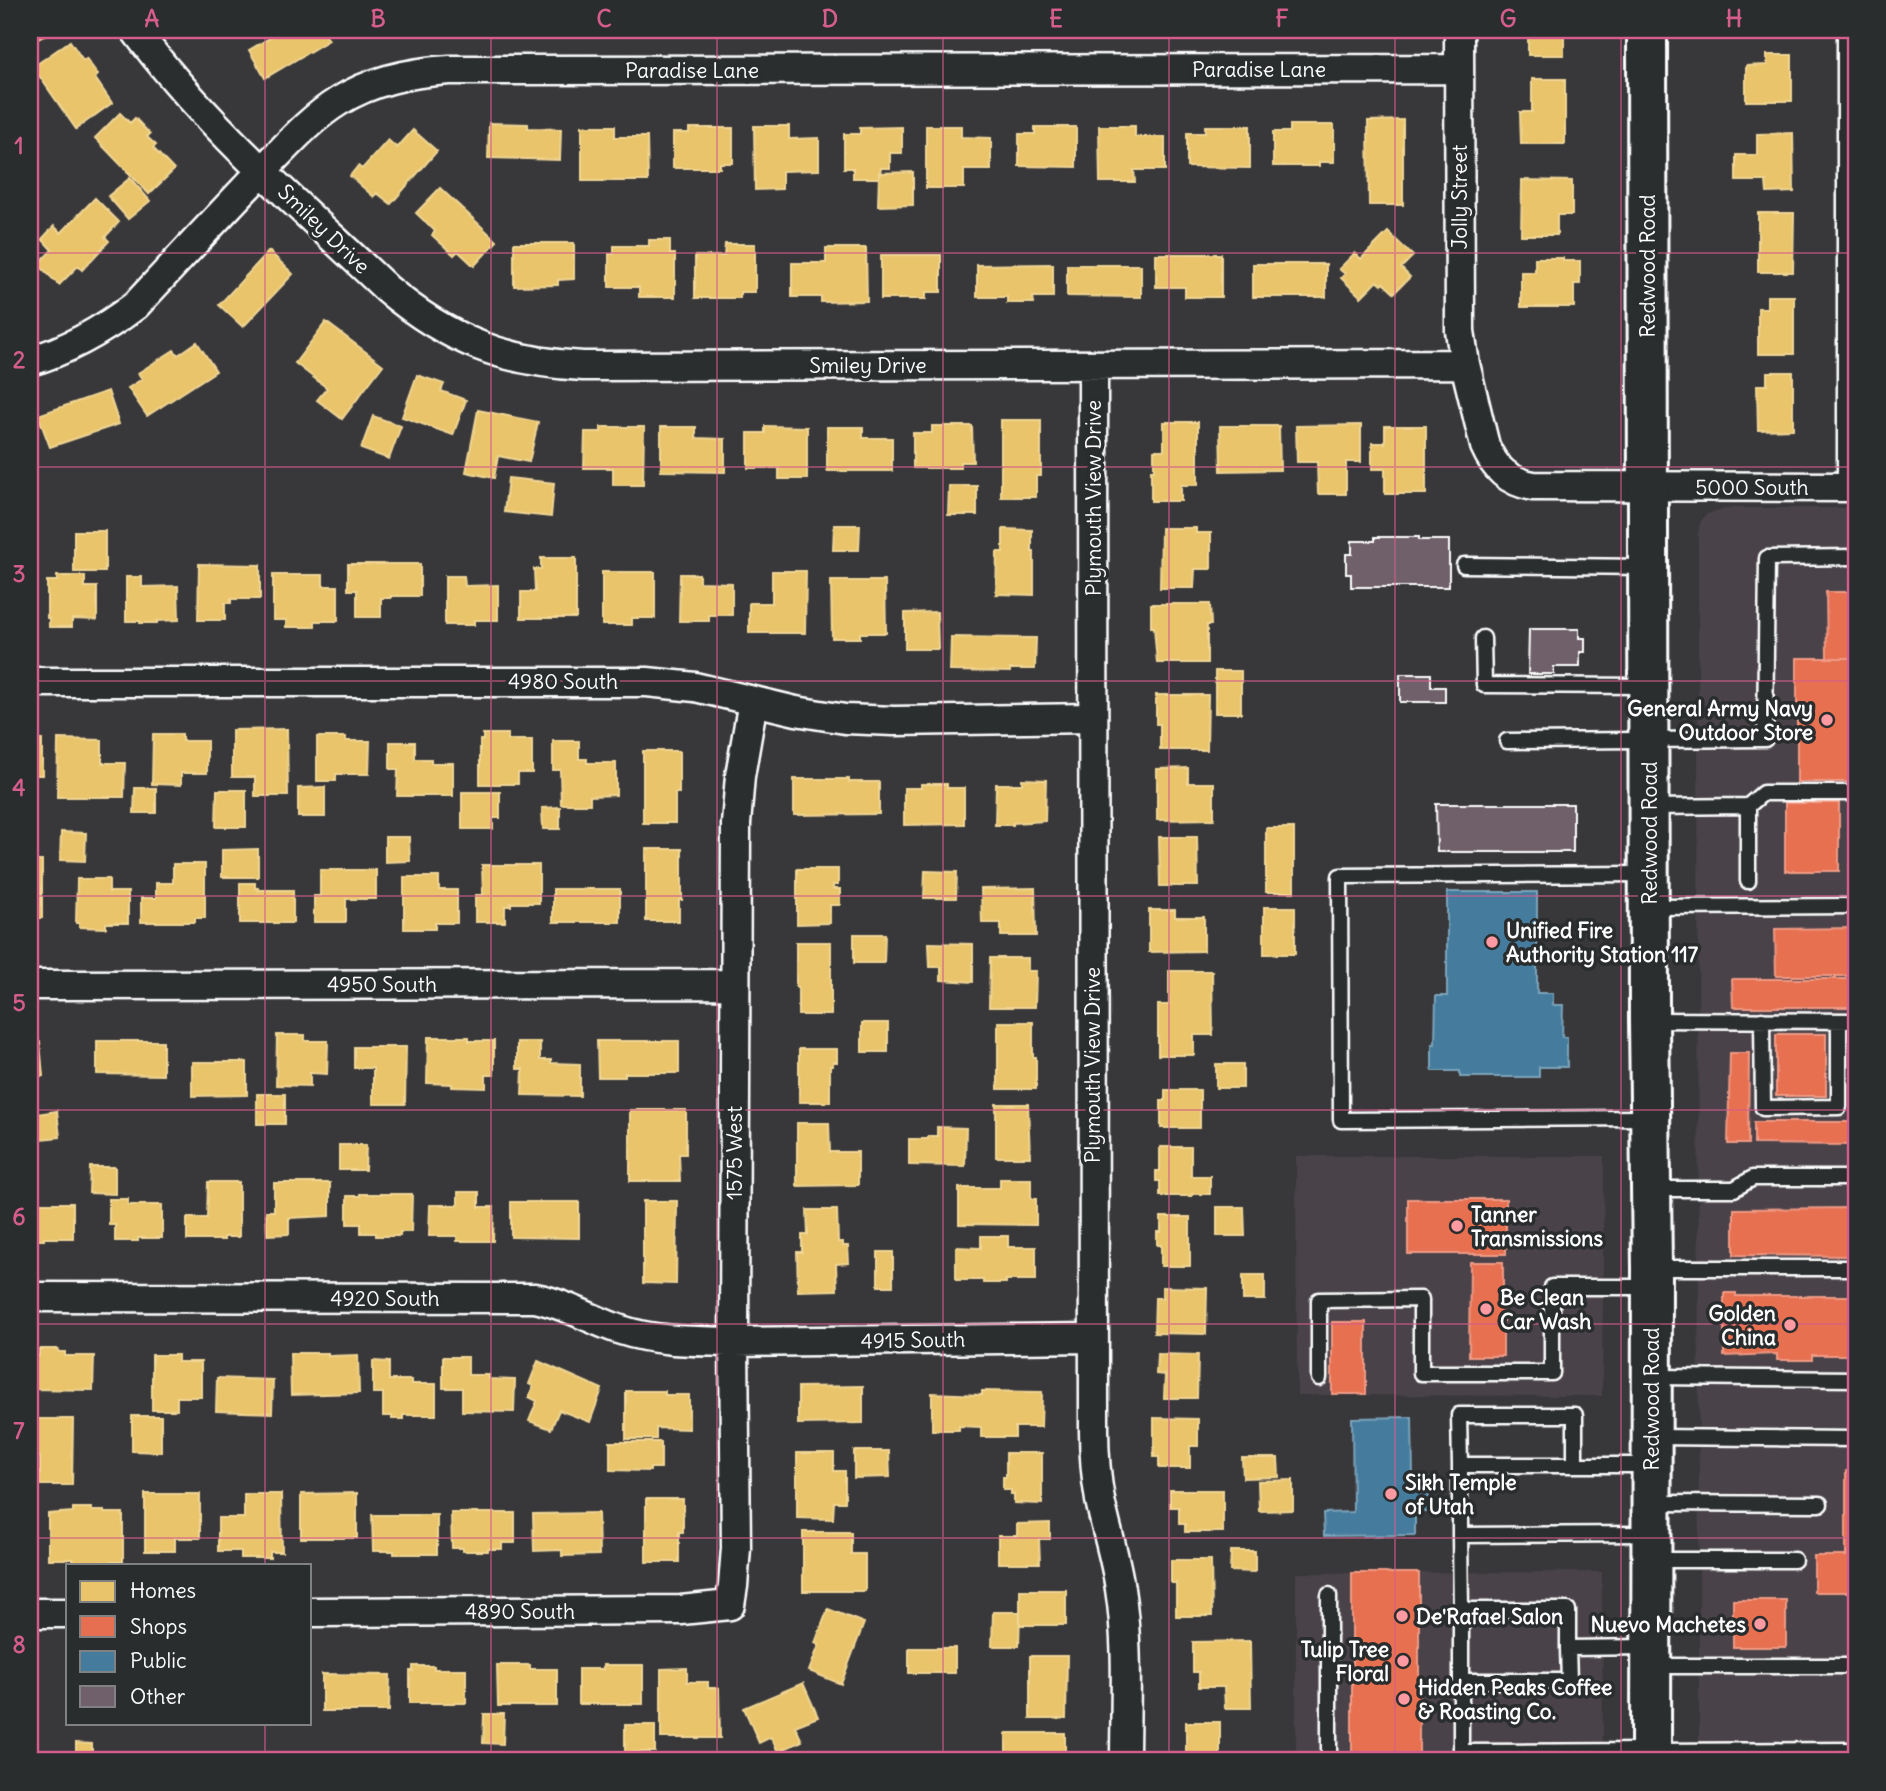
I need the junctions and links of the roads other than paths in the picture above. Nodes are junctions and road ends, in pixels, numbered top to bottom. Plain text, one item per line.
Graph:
1 (135, 30) edge
2 (1459, 30) edge
3 (1647, 30) edge
4 (1852, 30) edge
5 (1459, 69) junction
6 (263, 171) junction
7 (30, 361) edge
8 (1465, 364) junction
9 (1093, 365) junction
10 (1648, 486) junction
11 (1854, 487) edge
12 (1856, 557) edge
13 (1464, 565) dead end
14 (1648, 567) junction
15 (1483, 638) dead end
16 (30, 682) edge
17 (1649, 686) junction
18 (753, 701) junction
19 (1093, 718) junction
20 (1648, 740) junction
21 (1507, 741) dead end
22 (1856, 793) edge
23 (1748, 806) junction
24 (1648, 807) junction
25 (1748, 881) dead end
26 (1649, 890) junction
27 (1856, 906) edge
28 (735, 984) junction
29 (30, 985) edge
30 (1649, 1020) junction
31 (1762, 1020) junction
32 (1839, 1021) junction
33 (1856, 1021) edge
34 (1650, 1118) junction
35 (1843, 1178) dead end
36 (1651, 1189) junction
37 (1856, 1268) edge
38 (1652, 1278) junction
39 (30, 1297) edge
40 (1092, 1338) junction
41 (734, 1342) junction
42 (1652, 1377) junction
43 (1319, 1378) dead end
44 (1856, 1378) edge
45 (1856, 1439) edge
46 (1652, 1451) junction
47 (1460, 1465) junction
48 (1575, 1465) junction
49 (1820, 1504) dead end
50 (1651, 1532) junction
51 (1461, 1535) junction
52 (1794, 1560) dead end
53 (1329, 1595) dead end
54 (730, 1605) joint
55 (1461, 1610) junction
56 (66, 1612) edge
57 (312, 1612) edge
58 (30, 1613) edge
59 (1569, 1648) junction
60 (1651, 1656) junction
61 (1856, 1666) edge
62 (1461, 1681) junction
63 (1856, 1750) edge
64 (1717, 1756) edge
65 (1461, 1757) edge
66 (1651, 1757) edge
67 (1125, 1761) edge
68 (1329, 1761) edge

1 - 6 street, Smiley Drive
2 - 5 street, Jolly Street
3 - 10 main road, Redwood Road
4 - 11 street
5 - 6 street, Paradise Lane
5 - 8 street, Jolly Street
6 - 7 street, Paradise Lane
6 - 9 street, Smiley Drive
8 - 9 street, Smiley Drive
8 - 10 street
9 - 19 street, Plymouth View Drive
10 - 11 street, 5000 South
10 - 14 main road, Redwood Road
12 - 20 lane
13 - 14 lane
14 - 17 main road, Redwood Road
15 - 17 lane
16 - 18 street, 4980 South
17 - 20 main road, Redwood Road
18 - 19 street, 4980 South
18 - 28 street, 1575 West
19 - 40 street, Plymouth View Drive
20 - 21 lane
20 - 24 main road, Redwood Road
22 - 23 lane
23 - 24 lane
23 - 25 lane
24 - 26 main road, Redwood Road
26 - 27 lane
26 - 30 main road, Redwood Road
26 - 34 lane
28 - 29 street, 4950 South
28 - 41 street, 1575 West
30 - 31 lane
30 - 34 main road, Redwood Road
31 - 32 lane
31 - 32 lane
32 - 33 lane
34 - 36 main road, Redwood Road
35 - 36 lane
36 - 38 main road, Redwood Road
37 - 38 lane
38 - 42 main road, Redwood Road
38 - 43 lane
39 - 41 street, 4920 South
40 - 41 street, 4915 South
40 - 67 street, Plymouth View Drive
41 - 54 street, 1575 West
42 - 44 lane
42 - 46 main road, Redwood Road
45 - 46 lane
46 - 48 lane
46 - 50 main road, Redwood Road
47 - 48 lane
47 - 48 lane
47 - 51 lane
49 - 50 lane
50 - 51 lane
50 - 52 lane
50 - 60 main road, Redwood Road
51 - 55 lane
53 - 68 lane
54 - 57 street, 4890 South
55 - 59 lane
55 - 62 lane
56 - 58 street
59 - 60 lane
59 - 62 lane
60 - 61 lane
60 - 66 main road, Redwood Road
62 - 65 lane
63 - 64 lane
64 - 66 lane
65 - 66 lane

